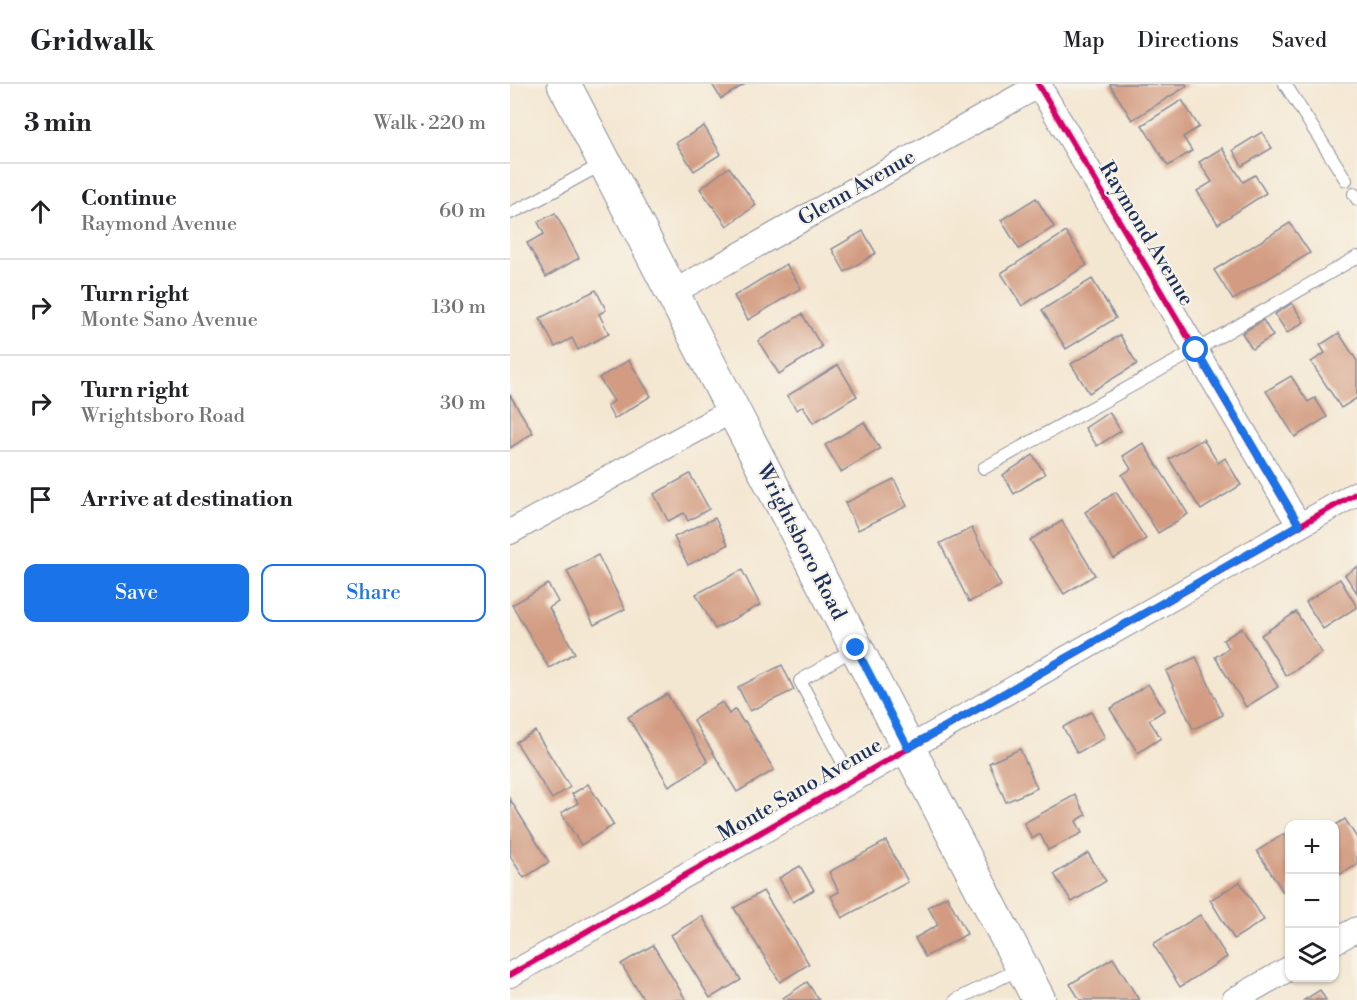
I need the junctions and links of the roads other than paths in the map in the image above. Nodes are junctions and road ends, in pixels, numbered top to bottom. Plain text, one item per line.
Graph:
1 (564, 84) edge
2 (1039, 84) edge
3 (1285, 84) edge
4 (605, 163) junction
5 (1346, 180) dead end
6 (510, 213) edge
7 (1357, 257) edge
8 (672, 293) junction
9 (1196, 350) junction
10 (733, 410) junction
11 (984, 468) dead end
12 (1357, 493) edge
13 (1299, 525) junction
14 (510, 532) edge
15 (856, 648) junction
16 (908, 748) junction
17 (852, 780) junction
18 (1357, 929) edge
19 (1339, 940) edge
20 (1022, 967) junction
21 (1285, 971) edge
22 (510, 975) edge
23 (956, 1000) edge
24 (1039, 1000) edge
25 (1234, 1000) edge

1 - 4 main road, Wrightsboro Road
2 - 8 street, Glenn Avenue
2 - 9 street, Raymond Avenue
3 - 5 lane
4 - 6 lane
4 - 8 main road, Wrightsboro Road
7 - 9 lane
8 - 10 main road, Wrightsboro Road
9 - 11 lane
9 - 13 street, Raymond Avenue
10 - 14 street
10 - 15 main road, Wrightsboro Road
12 - 13 street, Monte Sano Avenue
13 - 16 street, Monte Sano Avenue
15 - 16 main road, Wrightsboro Road
15 - 17 lane
16 - 17 street, Monte Sano Avenue
16 - 20 main road, Wrightsboro Road
17 - 22 street, Monte Sano Avenue
18 - 19 street
20 - 23 lane
20 - 24 main road, Wrightsboro Road
21 - 25 street

